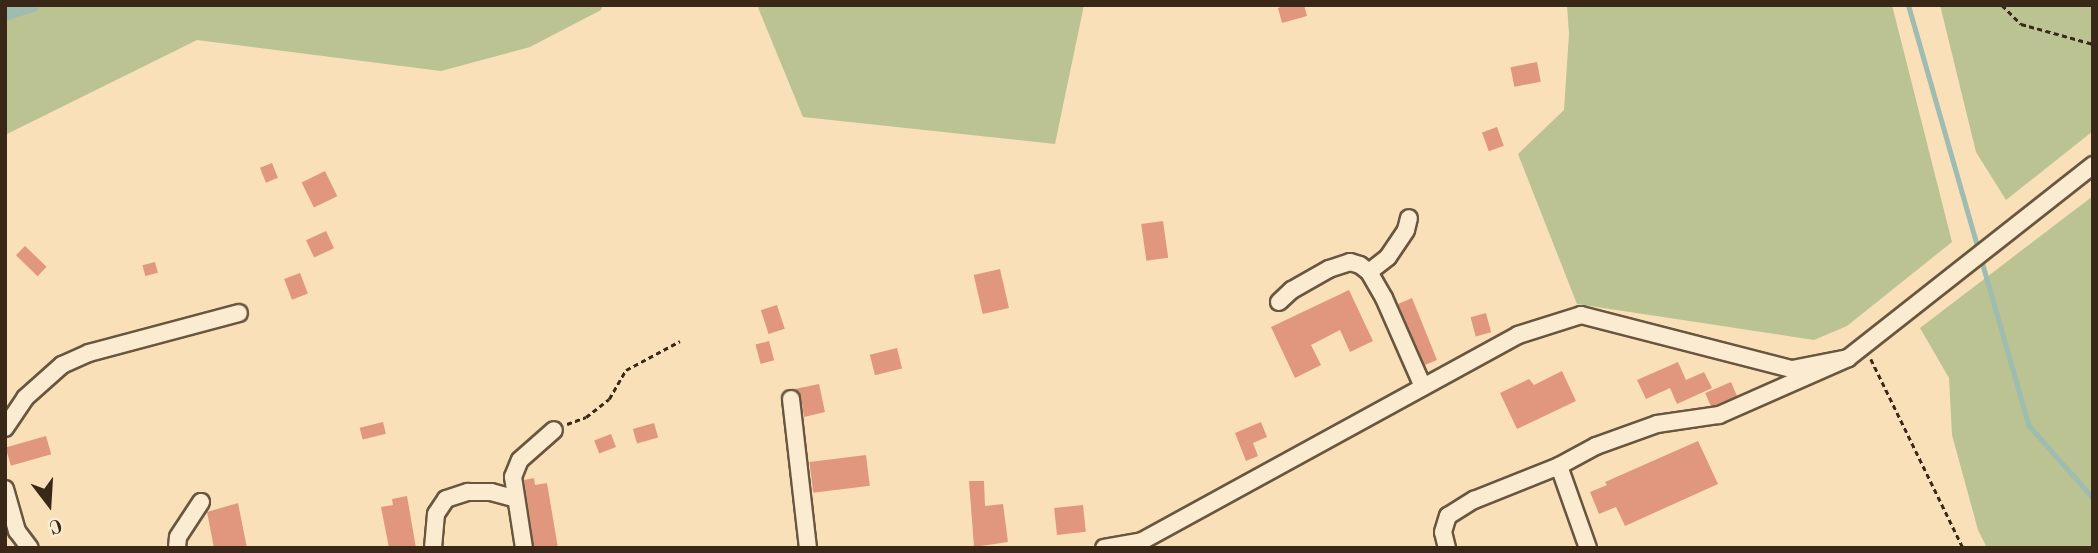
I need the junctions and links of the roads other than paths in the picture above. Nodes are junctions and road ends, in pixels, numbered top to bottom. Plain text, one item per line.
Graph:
1 (2093, 165) edge
2 (1409, 218) dead end
3 (1369, 272) junction
4 (1279, 302) dead end
5 (239, 313) dead end
6 (1848, 358) junction
7 (1423, 387) junction
8 (791, 399) dead end
9 (5, 428) edge
10 (554, 430) road end
11 (1559, 466) junction
12 (5, 489) edge
13 (514, 498) junction
14 (201, 502) dead end
15 (30, 548) edge
16 (177, 548) edge
17 (433, 548) edge
18 (524, 548) edge
19 (808, 548) edge
20 (1104, 548) edge
21 (1447, 548) edge
22 (1588, 548) edge

1 - 6 street
2 - 3 street
3 - 4 street
3 - 7 street
5 - 9 street
6 - 7 street
6 - 11 street
7 - 20 street
8 - 19 street
10 - 13 street
11 - 21 street
11 - 22 street
12 - 15 street
13 - 17 street
13 - 18 street
14 - 16 street

